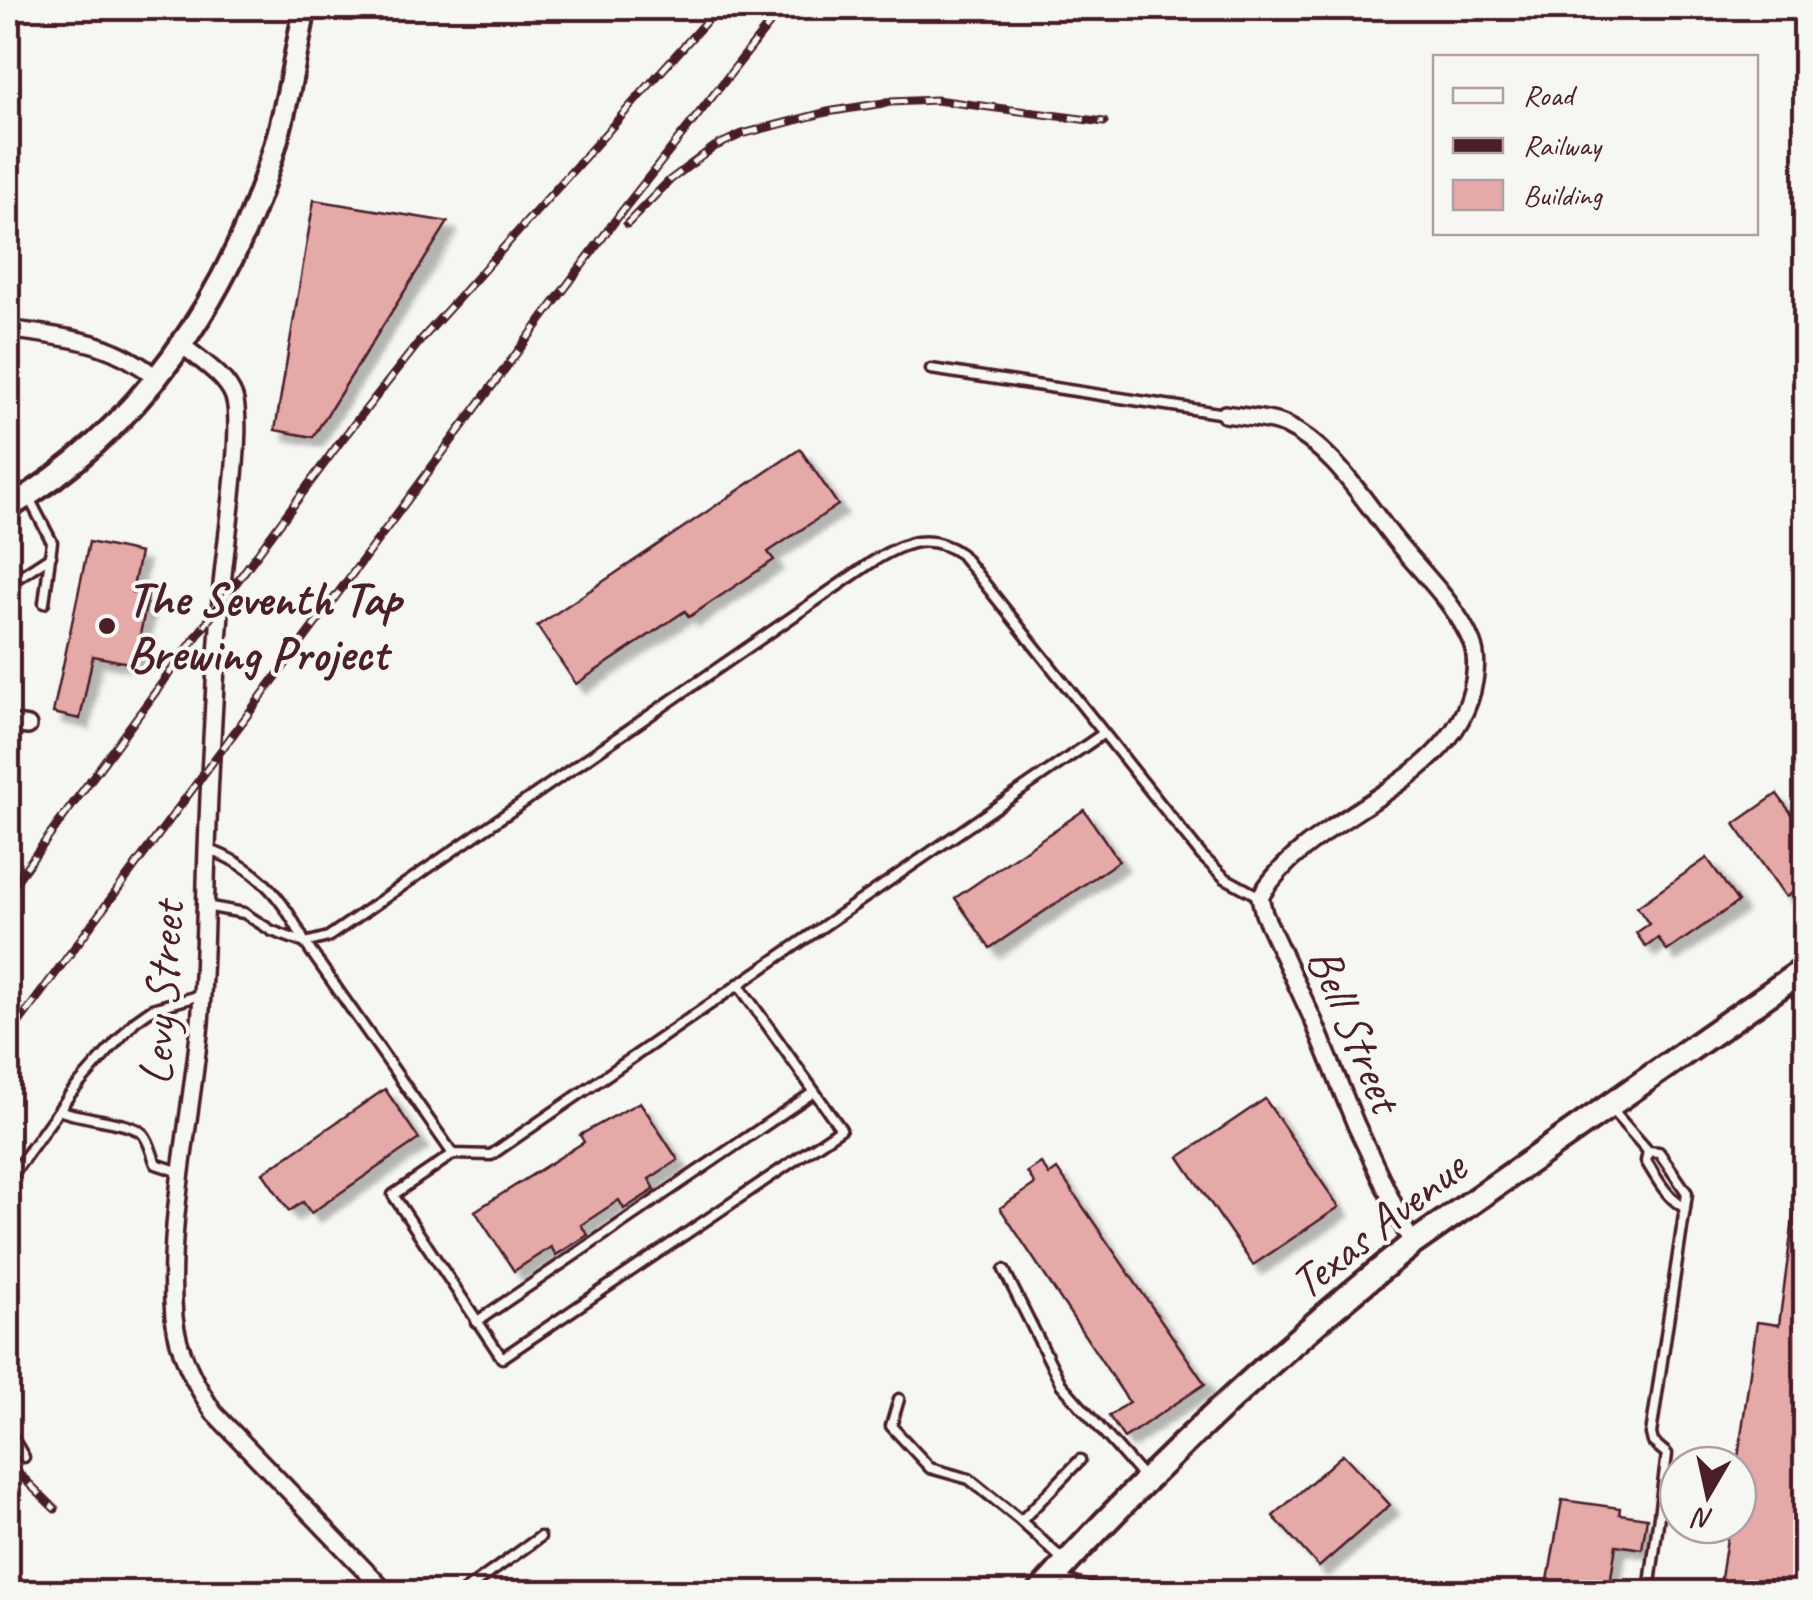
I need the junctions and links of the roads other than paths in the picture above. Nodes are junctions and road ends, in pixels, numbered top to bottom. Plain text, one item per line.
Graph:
1 (305, 8) edge
2 (8, 329) edge
3 (180, 344) junction
4 (931, 368) dead end
5 (158, 379) junction
6 (1225, 414) joint
7 (28, 495) junction
8 (8, 508) edge
9 (51, 556) junction
10 (8, 584) edge
11 (44, 603) dead end
12 (8, 723) edge
13 (28, 726) dead end
14 (1104, 733) junction
15 (207, 850) junction
16 (1260, 897) junction
17 (205, 906) junction
18 (304, 944) junction
19 (1797, 974) edge
20 (738, 984) junction
21 (201, 995) junction
22 (1806, 1007) edge
23 (814, 1092) junction
24 (1608, 1106) junction
25 (59, 1110) junction
26 (1648, 1151) junction
27 (453, 1154) junction
28 (183, 1173) junction
29 (8, 1181) edge
30 (1685, 1208) junction
31 (1412, 1244) junction
32 (1004, 1270) dead end
33 (476, 1322) junction
34 (899, 1399) dead end
35 (8, 1430) edge
36 (24, 1456) dead end
37 (1080, 1460) dead end
38 (1145, 1479) junction
39 (1020, 1520) junction
40 (540, 1537) dead end
41 (1054, 1577) edge
42 (386, 1592) edge
43 (463, 1592) edge
44 (1125, 1592) edge
45 (1649, 1592) edge

1 - 3 main road
2 - 5 street
3 - 5 main road
3 - 15 street, Levy Street
4 - 6 lane
5 - 7 main road
6 - 16 street
7 - 8 main road
7 - 9 lane
9 - 10 lane
9 - 11 lane
12 - 13 street
14 - 16 lane
14 - 18 lane
14 - 20 lane
15 - 17 street, Levy Street
15 - 18 lane
16 - 31 street, Bell Street
17 - 18 lane
17 - 21 street, Levy Street
18 - 27 lane
19 - 22 lane
19 - 24 main road, Texas Avenue
20 - 23 lane
20 - 27 lane
21 - 25 lane
21 - 28 street, Levy Street
23 - 33 lane
23 - 33 lane
24 - 26 lane
24 - 31 main road, Texas Avenue
25 - 28 lane
25 - 29 lane
26 - 30 lane
26 - 30 lane
27 - 33 lane
28 - 42 street, Levy Street
30 - 45 lane
31 - 38 main road, Texas Avenue
32 - 38 lane
34 - 39 lane
35 - 36 lane
37 - 39 lane
38 - 41 main road, Texas Avenue
39 - 41 lane
40 - 43 lane
41 - 44 lane

